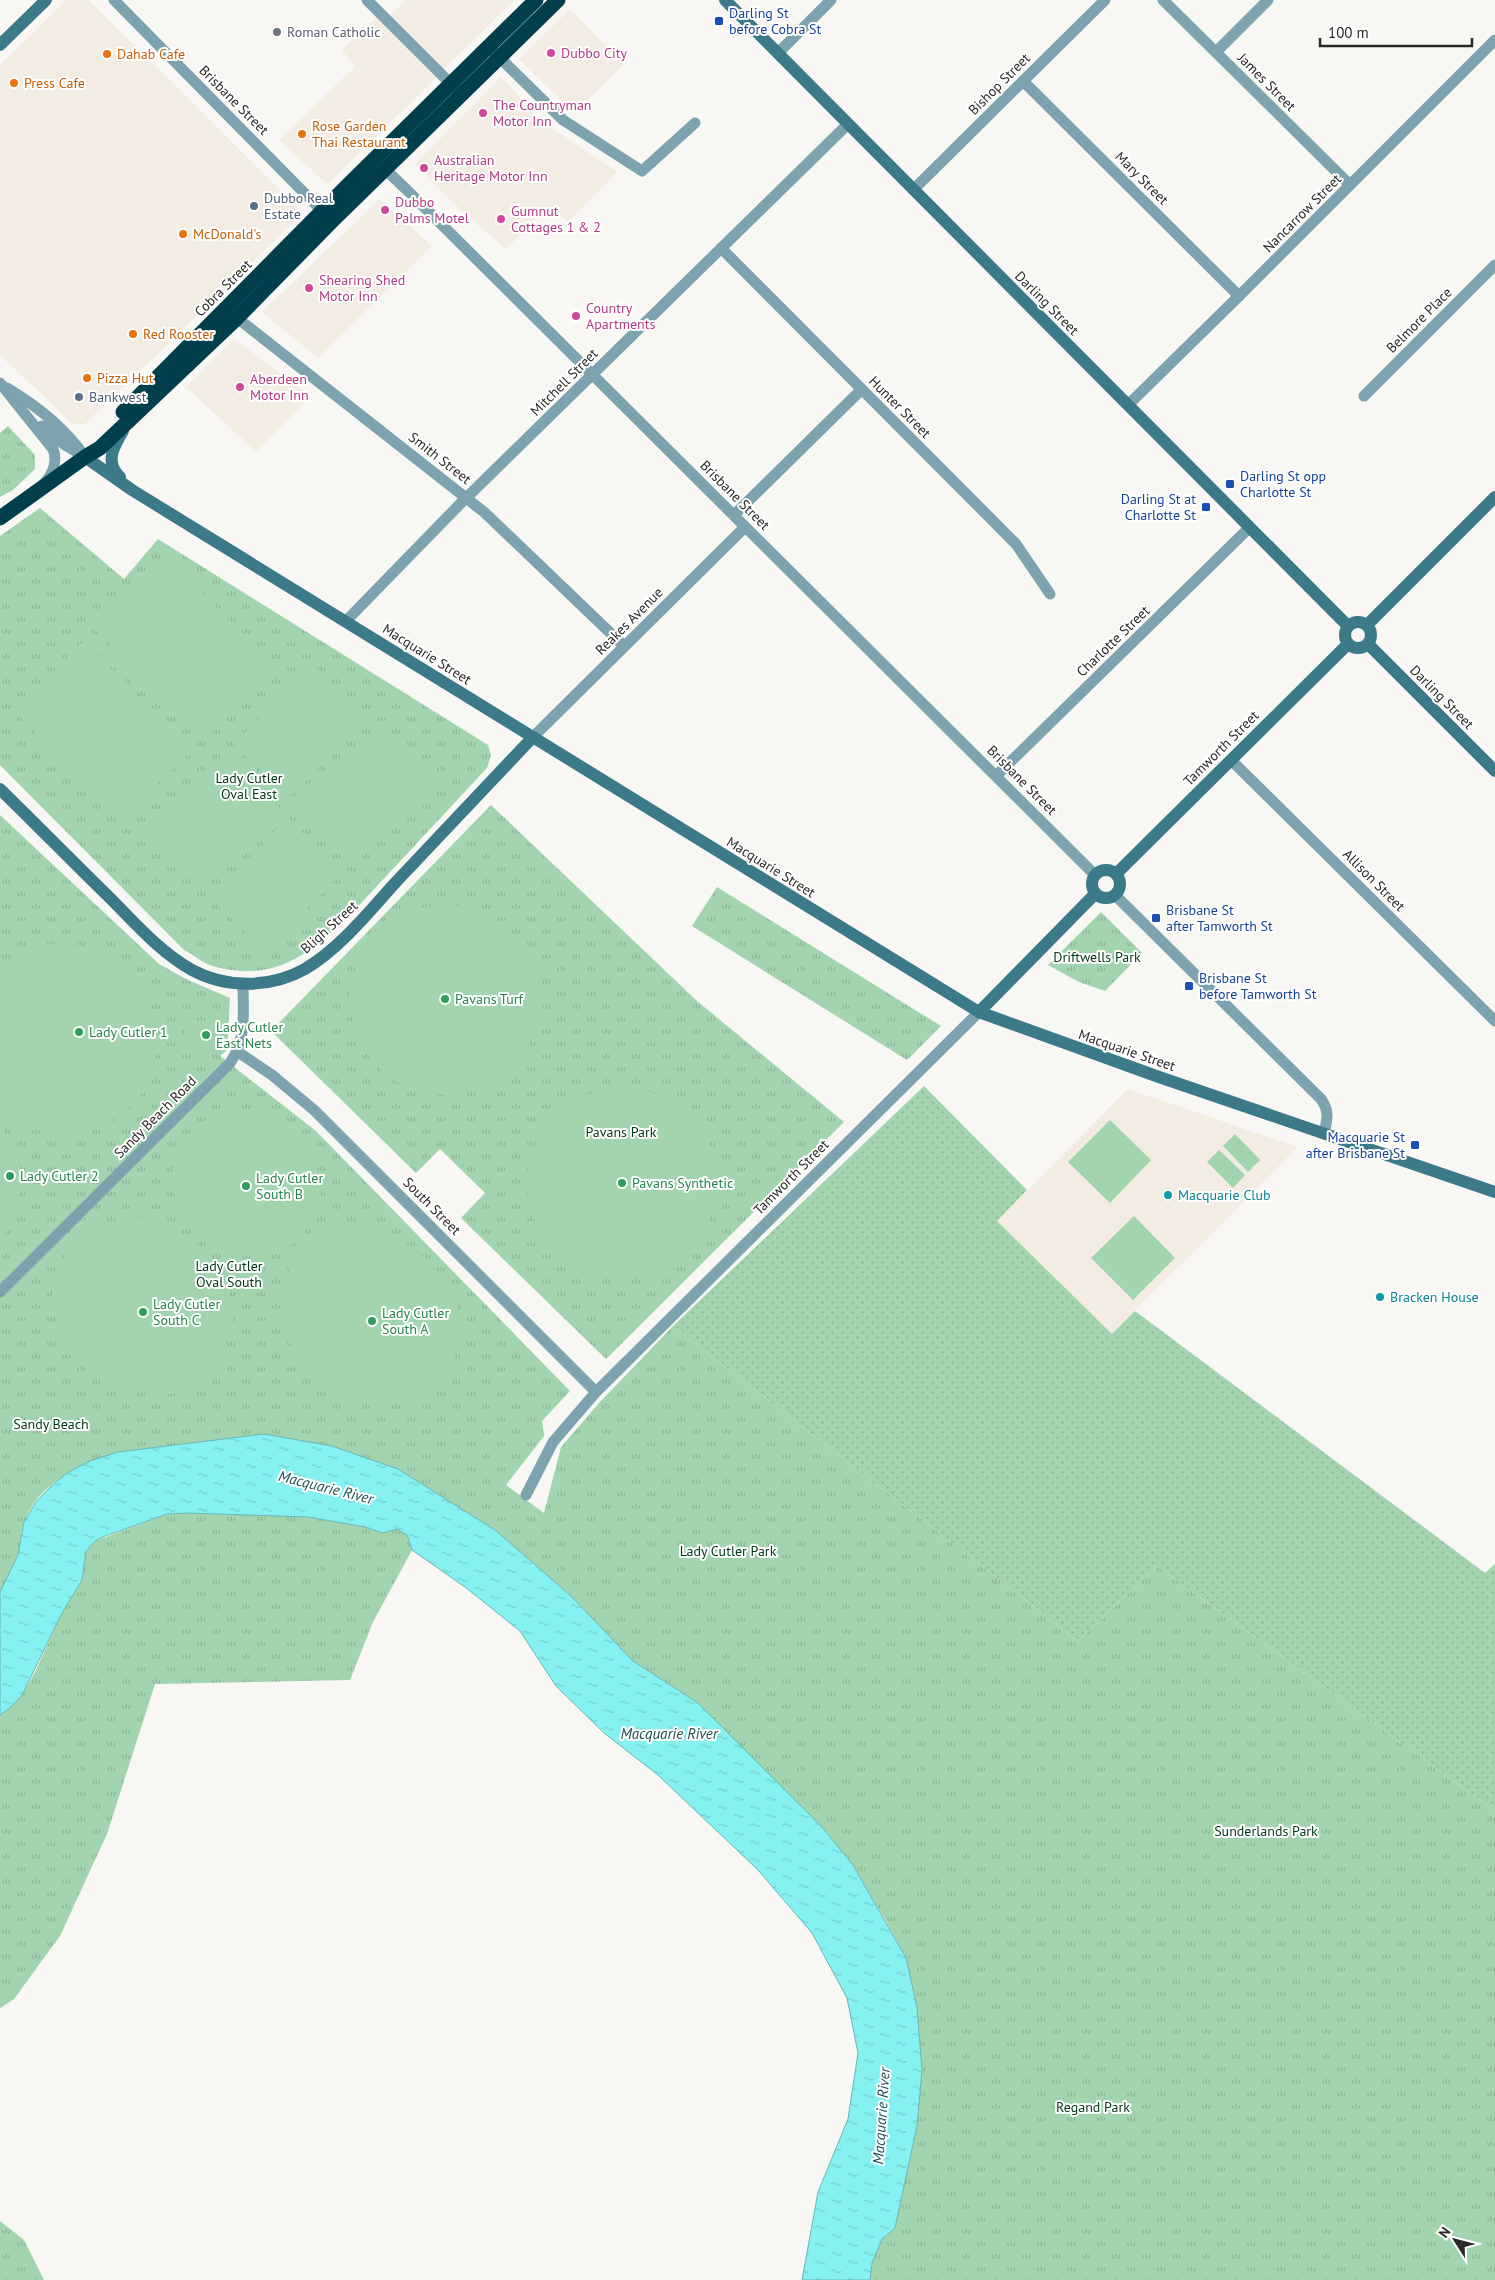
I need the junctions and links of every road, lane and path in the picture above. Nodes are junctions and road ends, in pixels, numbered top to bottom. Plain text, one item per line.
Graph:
1 (46, 0) edge
2 (114, 0) edge
3 (367, 0) edge
4 (536, 0) edge
5 (558, 0) edge
6 (725, 0) edge
7 (831, 0) edge
8 (1105, 0) edge
9 (1163, 0) edge
10 (1268, 0) edge
11 (1495, 40) edge
12 (0, 45) edge
13 (494, 52) junction
14 (1216, 52) junction
15 (778, 53) junction
16 (1023, 81) junction
17 (457, 89) junction
18 (695, 123) dead end
19 (848, 124) junction
20 (385, 169) junction
21 (1350, 185) junction
22 (346, 187) junction
23 (914, 189) junction
24 (327, 216) junction
25 (721, 248) junction
26 (1495, 265) edge
27 (1239, 296) junction
28 (231, 313) junction
29 (592, 375) junction
30 (1, 384) edge
31 (861, 390) junction
32 (1364, 396) dead end
33 (16, 404) junction
34 (1128, 405) junction
35 (130, 420) junction
36 (85, 456) junction
37 (132, 490) junction
38 (35, 495) junction
39 (1495, 497) edge
40 (466, 498) junction
41 (734, 515) junction
42 (0, 518) edge
43 (745, 527) junction
44 (1249, 528) junction
45 (1050, 594) dead end
46 (346, 621) junction
47 (1367, 625) junction
48 (1348, 626) junction
49 (1348, 644) junction
50 (1368, 644) junction
51 (624, 646) junction
52 (533, 737) junction
53 (1231, 760) junction
54 (1495, 772) edge
55 (997, 775) junction
56 (0, 789) edge
57 (1116, 874) junction
58 (1095, 875) junction
59 (1095, 894) junction
60 (1115, 895) junction
61 (243, 984) junction
62 (979, 1012) junction
63 (1495, 1021) edge
64 (238, 1052) junction
65 (1324, 1134) junction
66 (1495, 1192) edge
67 (0, 1292) edge
68 (596, 1392) junction
69 (526, 1495) dead end

1 - 12 street
2 - 24 street, Brisbane Street
3 - 17 street
4 - 13 highway, Cobra Street
5 - 13 highway, Cobra Street
6 - 15 street, Darling Street
7 - 15 street
8 - 16 street, Bishop Street
9 - 14 street, James Street
10 - 14 street
11 - 21 street, Nancarrow Street
13 - 17 highway, Cobra Street
13 - 18 street
14 - 21 street, James Street
15 - 19 street, Darling Street
16 - 23 street, Bishop Street
16 - 27 street, Mary Street
17 - 20 highway, Cobra Street
17 - 22 highway, Cobra Street
19 - 23 street, Darling Street
19 - 25 street, Mitchell Street
20 - 22 street
20 - 24 highway, Cobra Street
20 - 29 street, Brisbane Street
21 - 27 street, Nancarrow Street
22 - 24 highway, Cobra Street
23 - 34 street, Darling Street
24 - 28 highway, Cobra Street
25 - 29 street, Mitchell Street
25 - 31 street, Hunter Street
26 - 32 street, Belmore Place
27 - 34 street, Nancarrow Street
28 - 35 highway, Cobra Street
28 - 36 highway, Cobra Street
28 - 40 street, Smith Street
29 - 40 street, Mitchell Street
29 - 41 street, Brisbane Street
30 - 33 street, Macquarie Street
30 - 36 street, Macquarie Street
31 - 41 street
31 - 45 street, Hunter Street
33 - 36 street, Macquarie Street
33 - 38 street, Macquarie Street
34 - 44 street, Darling Street
35 - 36 highway, Cobra Street
35 - 37 street
36 - 37 street, Macquarie Street
36 - 38 highway
37 - 46 street, Macquarie Street
38 - 42 highway
39 - 47 street
40 - 46 street, Mitchell Street
40 - 51 street, Smith Street
41 - 43 street, Brisbane Street
43 - 51 street, Reakes Avenue
43 - 55 street, Brisbane Street
44 - 48 street, Darling Street
44 - 55 street, Charlotte Street
46 - 52 street, Macquarie Street
47 - 48 street
47 - 50 street
48 - 49 street
49 - 50 street
49 - 53 street, Tamworth Street
50 - 54 street, Darling Street
51 - 52 street, Reakes Avenue
52 - 61 street, Bligh Street
52 - 62 street, Macquarie Street
53 - 57 street, Tamworth Street
53 - 63 street, Allison Street
55 - 58 street, Brisbane Street
56 - 61 street, Bligh Street
57 - 58 street
57 - 60 street
58 - 59 street
59 - 60 street
59 - 62 street, Tamworth Street
60 - 65 street
61 - 64 street, Sandy Beach Road
62 - 65 street, Macquarie Street
62 - 68 street, Tamworth Street
64 - 67 street, Sandy Beach Road
64 - 68 street, South Street
65 - 66 street, Macquarie Street
68 - 69 street, Tamworth Street

